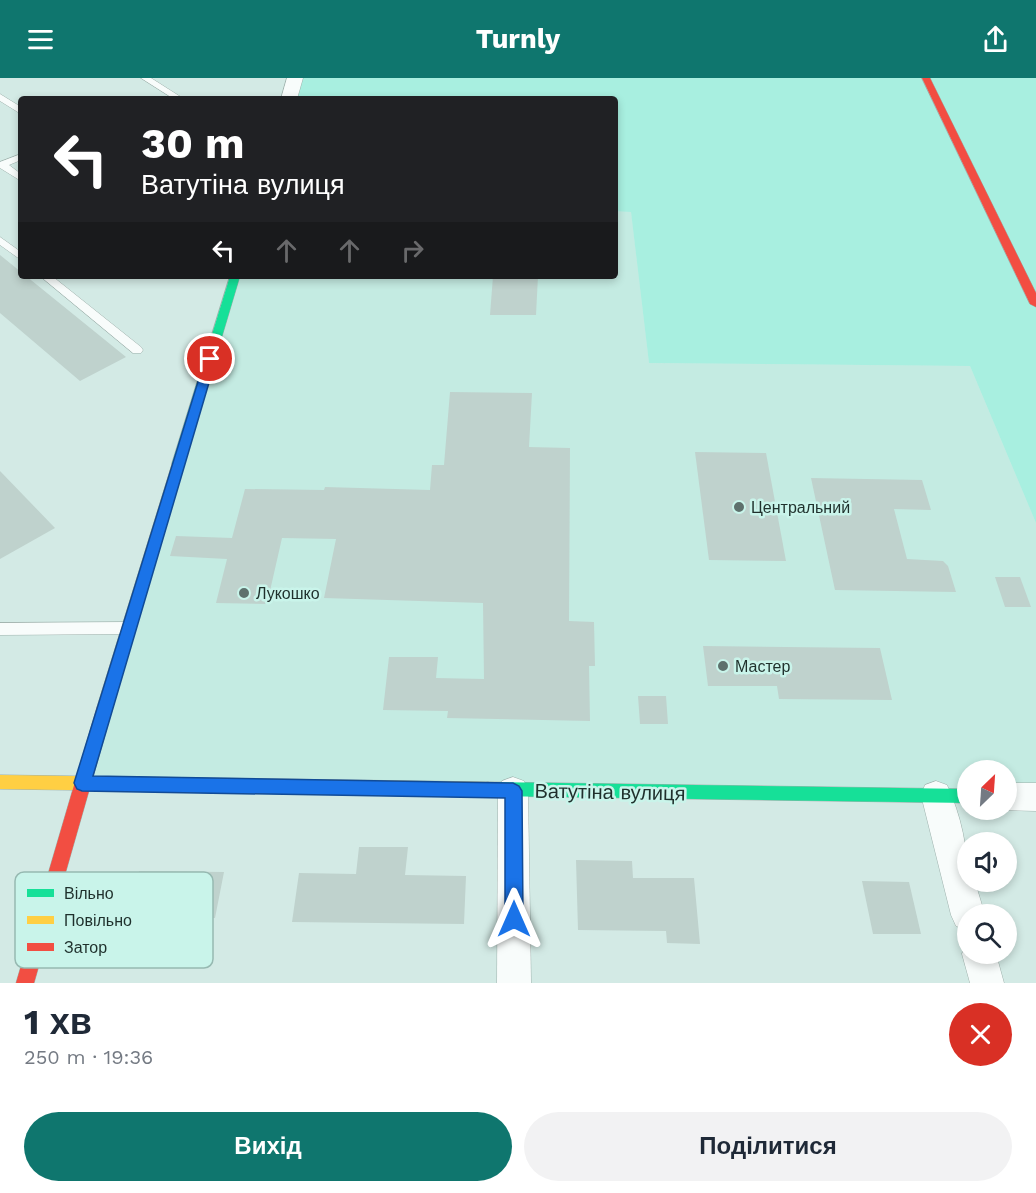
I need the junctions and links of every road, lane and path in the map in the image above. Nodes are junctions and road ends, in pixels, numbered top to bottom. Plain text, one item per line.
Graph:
1 (145, 78) edge
2 (295, 78) edge
3 (926, 78) edge
4 (175, 96) edge
5 (290, 96) edge
6 (0, 97) edge
7 (18, 109) edge
8 (18, 159) edge
9 (1, 169) edge
10 (18, 177) edge
11 (0, 240) edge
12 (18, 255) edge
13 (49, 279) edge
14 (235, 279) edge
15 (1036, 304) edge
16 (137, 350) dead end
17 (129, 628) junction
18 (0, 629) edge
19 (0, 782) edge
20 (82, 783) junction
21 (513, 791) junction
22 (936, 795) junction
23 (957, 796) edge
24 (1017, 797) edge
25 (1036, 797) edge
26 (57, 872) edge
27 (965, 904) edge
28 (982, 964) edge
29 (29, 968) edge
30 (25, 983) edge
31 (514, 983) edge
32 (987, 983) edge

1 - 4 lane
2 - 5 street
3 - 15 street
6 - 7 lane
8 - 9 lane
9 - 10 lane
11 - 12 lane
13 - 16 lane
14 - 17 street
17 - 18 lane
17 - 20 street
19 - 20 street, Ватутіна вулиця
20 - 21 street, Ватутіна вулиця
20 - 26 street
21 - 22 street, Ватутіна вулиця
21 - 31 street
22 - 23 street, Ватутіна вулиця
22 - 27 street
24 - 25 street
28 - 32 street
29 - 30 street

